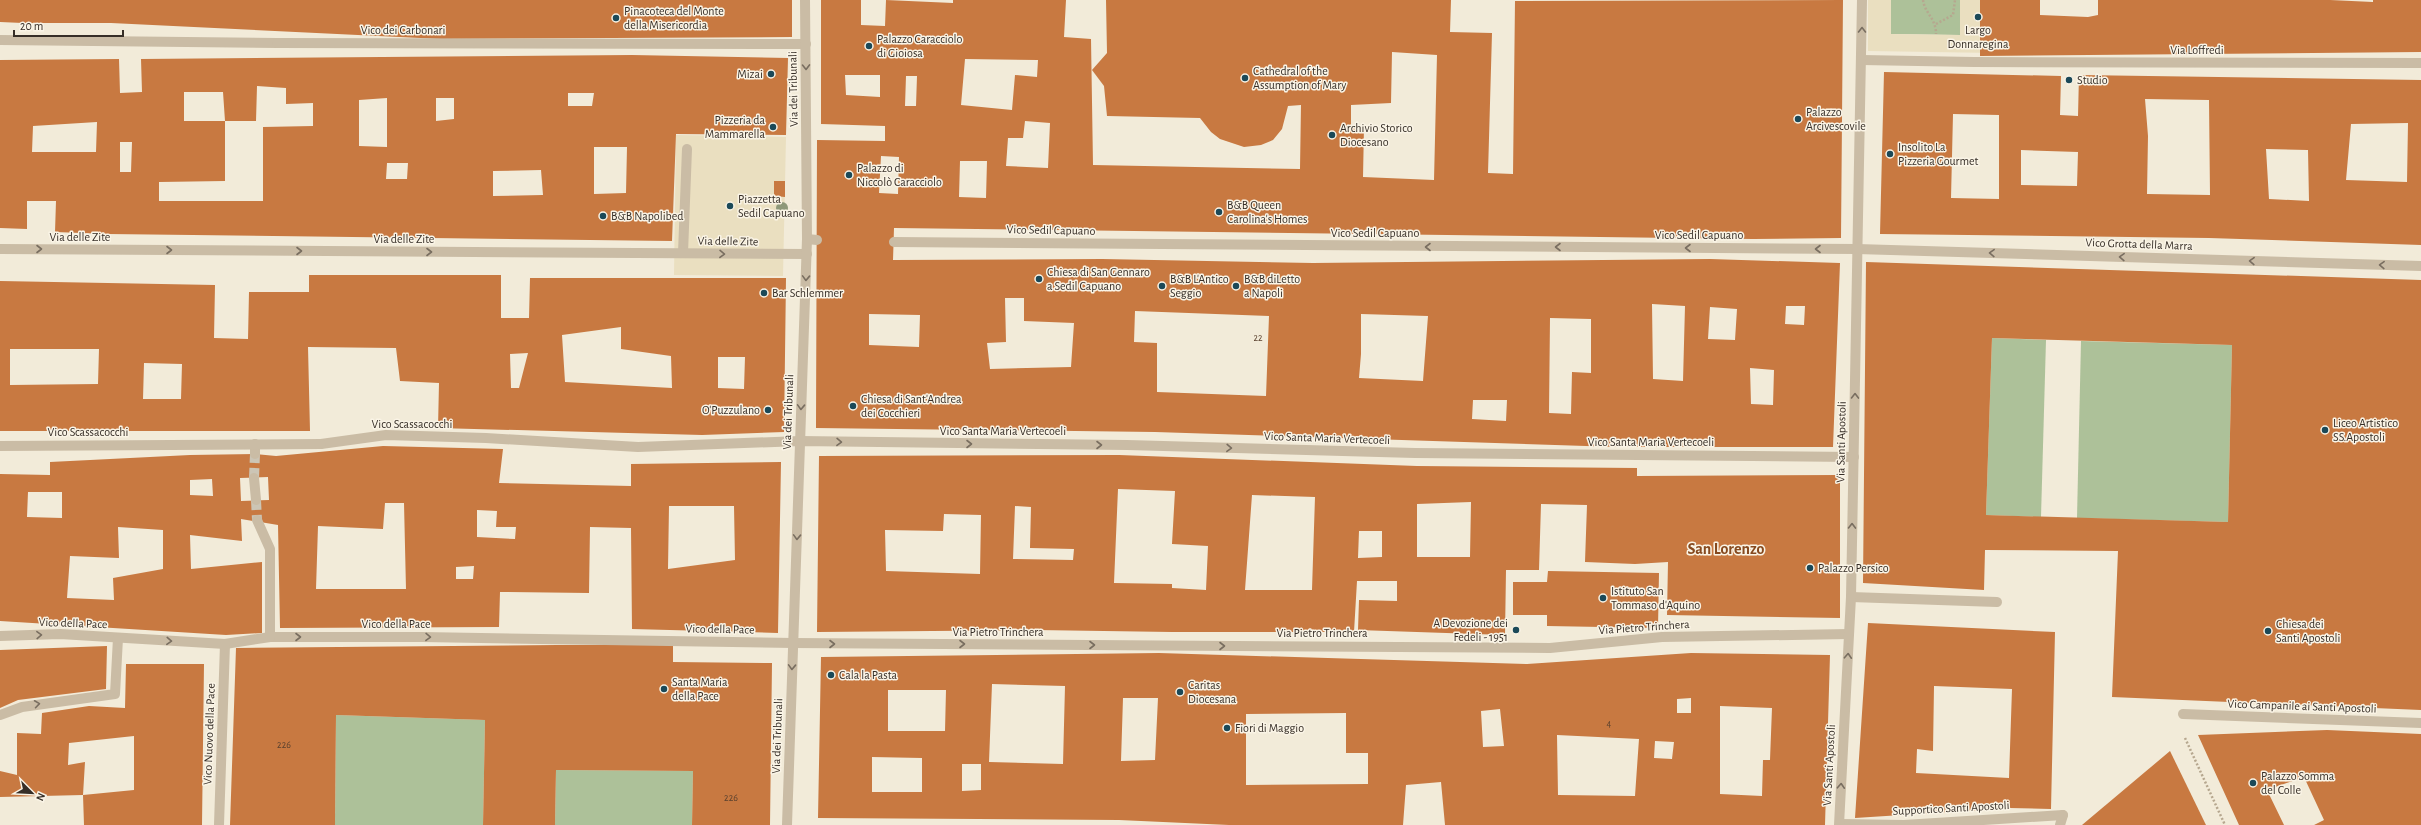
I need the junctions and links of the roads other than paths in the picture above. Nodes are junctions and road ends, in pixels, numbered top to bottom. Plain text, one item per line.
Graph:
1 (805, 0) edge
2 (1862, 0) edge
3 (0, 40) edge
4 (806, 44) junction
5 (1862, 60) junction
6 (2421, 63) edge
7 (688, 149) dead end
8 (894, 242) dead end
9 (0, 249) edge
10 (1857, 249) junction
11 (683, 253) junction
12 (807, 254) junction
13 (2421, 266) edge
14 (800, 441) junction
15 (0, 446) edge
16 (1854, 456) junction
17 (254, 478) tunnel mouth
18 (256, 500) tunnel mouth
19 (257, 520) tunnel mouth
20 (1850, 597) junction
21 (1997, 602) dead end
22 (1849, 634) junction
23 (0, 636) edge
24 (270, 637) junction
25 (118, 638) junction
26 (793, 643) junction
27 (225, 644) junction
28 (2183, 714) dead end
29 (0, 715) edge
30 (2421, 723) edge
31 (2062, 820) edge
32 (1840, 824) edge
33 (219, 825) edge
34 (787, 825) edge

1 - 4 street, Via dei Tribunali
5 -> 2 street, Via Santi Apostoli
3 - 4 street, Vico dei Carbonari
4 -> 12 street, Via dei Tribunali
5 - 6 street, Via Loffredi
5 - 10 street, Via Santi Apostoli
7 - 11 street
10 -> 8 street, Vico Sedil Capuano
9 -> 11 street, Via delle Zite
13 -> 10 street, Vico Grotta della Marra
16 -> 10 street, Via Santi Apostoli
11 -> 12 street, Via delle Zite
12 -> 14 street, Via dei Tribunali
14 - 15 street, Vico Scassacocchi
14 -> 16 street, Vico Santa Maria Vertecoeli
14 -> 26 street, Via dei Tribunali
20 -> 16 street, Via Santi Apostoli
17 - 18 street
19 - 24 street
20 - 21 street
20 - 22 street, Via Santi Apostoli
26 -> 22 street, Via Pietro Trinchera
32 -> 22 street, Via Santi Apostoli
23 -> 25 street, Vico della Pace
24 -> 26 street, Vico della Pace
24 - 27 street, Vico della Pace
25 -> 27 street, Vico della Pace
29 -> 25 street
26 -> 34 street, Via dei Tribunali
27 - 33 street, Vico Nuovo della Pace
28 - 30 street, Vico Campanile ai Santi Apostoli
31 - 32 street, Supportico Santi Apostoli

